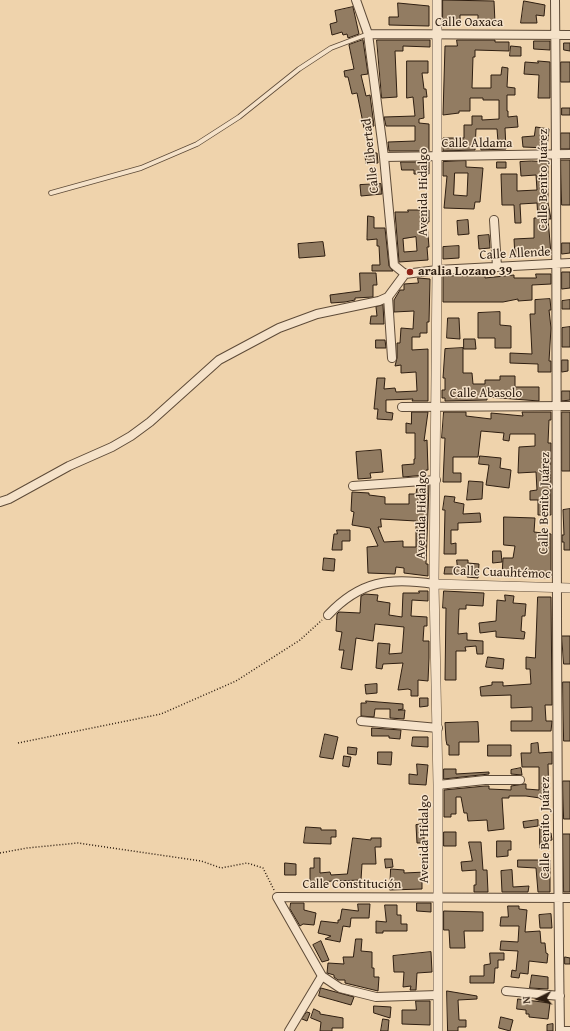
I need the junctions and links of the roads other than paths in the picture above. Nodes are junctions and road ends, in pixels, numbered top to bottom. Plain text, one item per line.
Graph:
1 (356, 0) edge
2 (437, 0) edge
3 (555, 0) edge
4 (368, 34) junction
5 (437, 35) junction
6 (556, 35) junction
7 (570, 35) edge
8 (570, 154) edge
9 (437, 156) junction
10 (556, 156) junction
11 (384, 157) junction
12 (51, 193) dead end
13 (494, 220) dead end
14 (570, 263) edge
15 (556, 264) junction
16 (497, 267) junction
17 (437, 270) junction
18 (405, 274) junction
19 (388, 297) junction
20 (392, 358) dead end
21 (402, 406) dead end
22 (558, 406) junction
23 (570, 406) edge
24 (436, 407) junction
25 (436, 480) junction
26 (353, 486) dead end
27 (0, 502) edge
28 (434, 584) junction
29 (556, 588) junction
30 (570, 588) edge
31 (328, 615) road end
32 (361, 721) dead end
33 (438, 728) junction
34 (520, 780) dead end
35 (438, 785) junction
36 (438, 898) junction
37 (570, 898) edge
38 (558, 899) junction
39 (322, 976) junction
40 (506, 991) dead end
41 (438, 995) junction
42 (560, 996) junction
43 (289, 1031) edge
44 (438, 1031) edge
45 (560, 1031) edge
46 (569, 1031) edge

1 - 4 street, Calle Libertad
2 - 5 street, Avenida Hidalgo
3 - 6 street, Calle Benito Juárez
4 - 5 street, Calle Oaxaca
4 - 11 street, Calle Libertad
4 - 12 lane
5 - 6 street, Calle Oaxaca
5 - 9 street, Avenida Hidalgo
6 - 7 street, Calle Oaxaca
6 - 10 street, Calle Benito Juárez
8 - 10 street, Calle Aldama
9 - 10 street, Calle Aldama
9 - 11 street, Calle Aldama
9 - 17 street, Avenida Hidalgo
10 - 15 street, Calle Benito Juárez
11 - 18 street, Calle Libertad
13 - 16 street
14 - 15 street, Calle Allende
15 - 16 street, Calle Allende
15 - 22 street, Calle Benito Juárez
16 - 17 street, Calle Allende
17 - 18 street
17 - 24 street, Avenida Hidalgo
18 - 19 street
19 - 20 street
19 - 27 street
21 - 24 street, Calle Abasolo
22 - 23 street, Calle Abasolo
22 - 24 street, Calle Abasolo
22 - 29 street, Calle Benito Juárez
24 - 25 street, Avenida Hidalgo
25 - 26 street
25 - 28 street, Avenida Hidalgo
28 - 29 street, Calle Cuauhtémoc
28 - 31 street
28 - 33 street, Avenida Hidalgo
29 - 30 street, Calle Cuauhtémoc
29 - 38 street, Calle Benito Juárez
32 - 33 street
33 - 35 street, Avenida Hidalgo
34 - 35 street
35 - 36 street, Avenida Hidalgo
36 - 38 street, Calle Constitución
36 - 39 street, Calle Constitución
36 - 41 street, Avenida Hidalgo
37 - 38 street, Calle Constitución
38 - 42 street, Calle Benito Juárez
39 - 41 street
39 - 43 street
40 - 42 street
41 - 44 street, Avenida Hidalgo
42 - 45 street, Calle Benito Juárez
45 - 46 street

